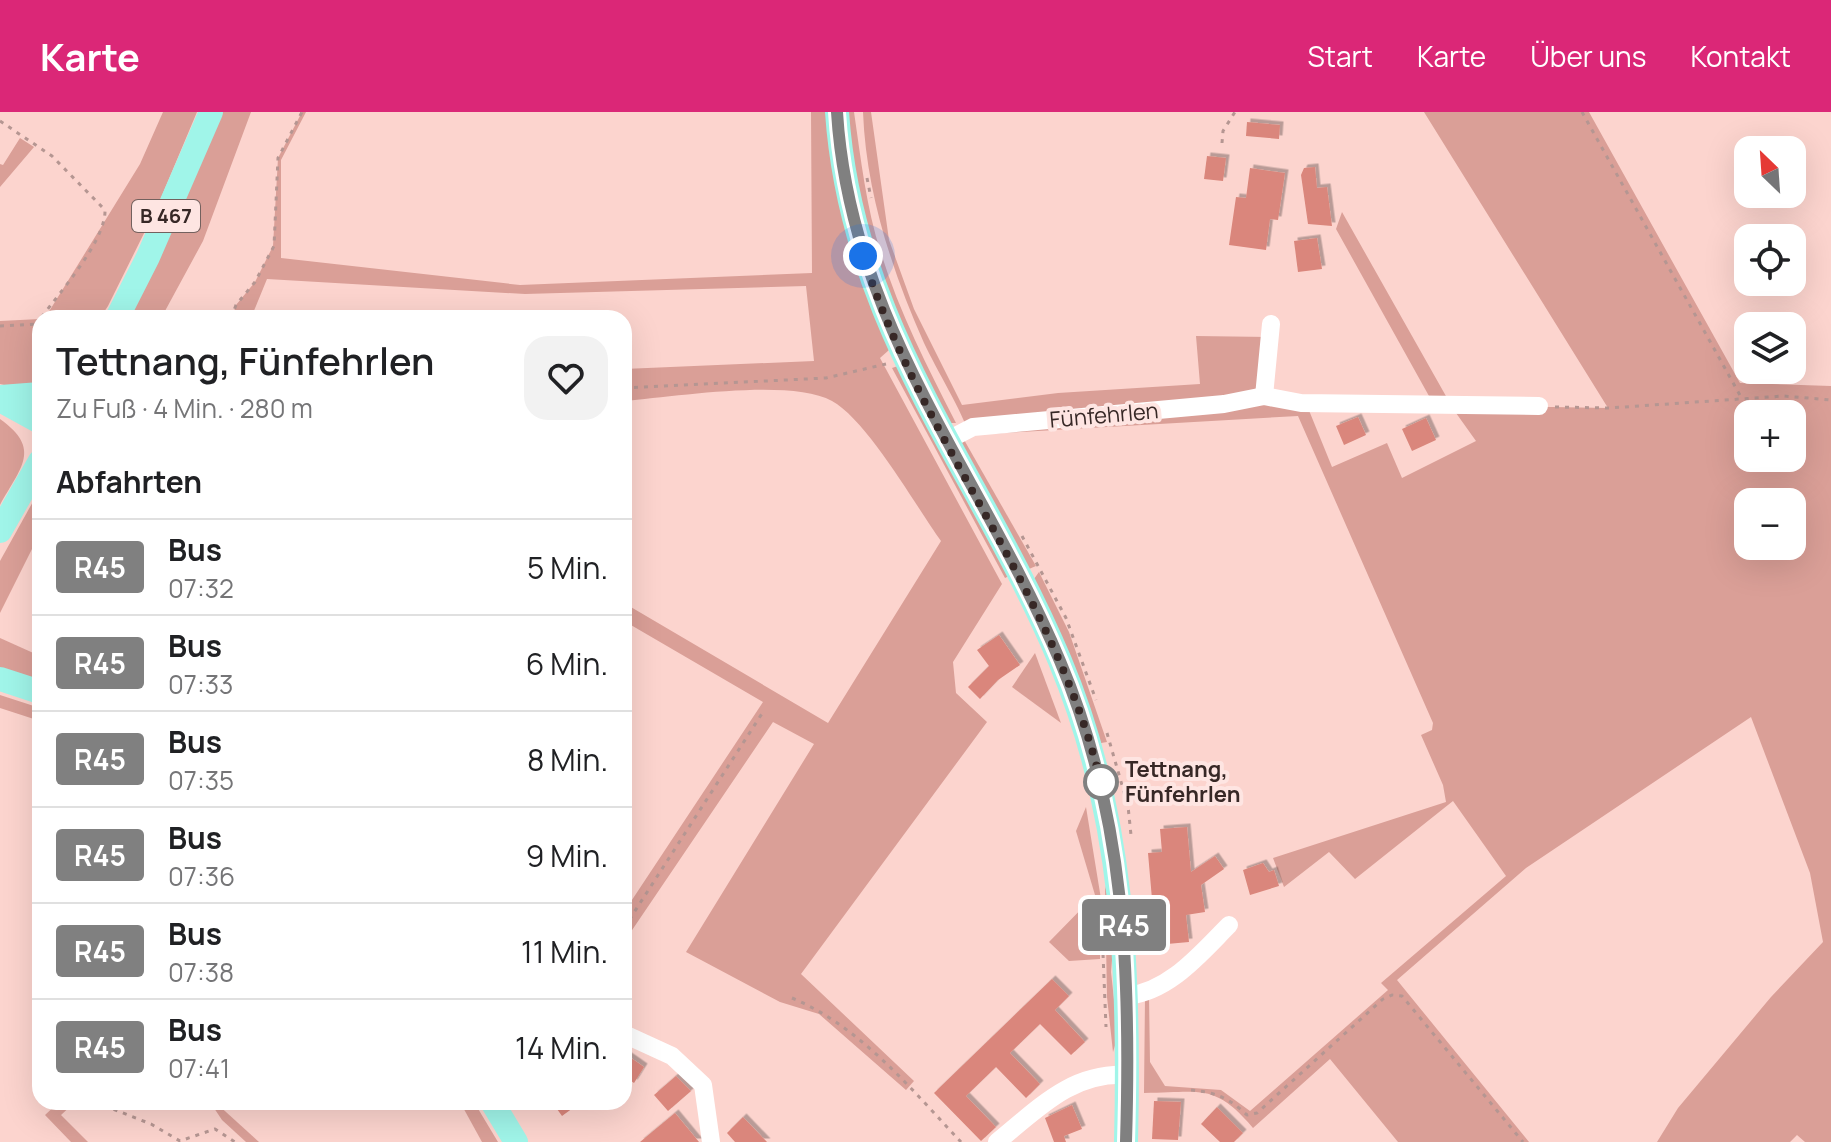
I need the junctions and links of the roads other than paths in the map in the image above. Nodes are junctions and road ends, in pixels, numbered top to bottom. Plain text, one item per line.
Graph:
1 (211, 112) edge
2 (837, 112) edge
3 (121, 310) edge
4 (1271, 324) dead end
5 (32, 395) edge
6 (1264, 396) junction
7 (0, 398) edge
8 (1539, 406) road end
9 (32, 417) edge
10 (946, 441) junction
11 (32, 475) edge
12 (0, 531) edge
13 (0, 679) edge
14 (32, 689) edge
15 (1229, 925) dead end
16 (1127, 996) junction
17 (632, 1038) edge
18 (1127, 1075) junction
19 (497, 1110) edge
20 (516, 1142) edge
21 (711, 1142) edge
22 (997, 1142) edge
23 (1126, 1142) edge

1 - 3 main road, B 467
2 - 10 main road
4 - 6 street
5 - 7 main road
6 - 8 street, Fünfehrlen
6 - 10 street, Fünfehrlen
7 - 9 main road
10 - 16 main road
11 - 12 main road
13 - 14 main road
15 - 16 street
16 - 18 main road
17 - 21 street
18 - 22 street
18 - 23 main road
19 - 20 main road

